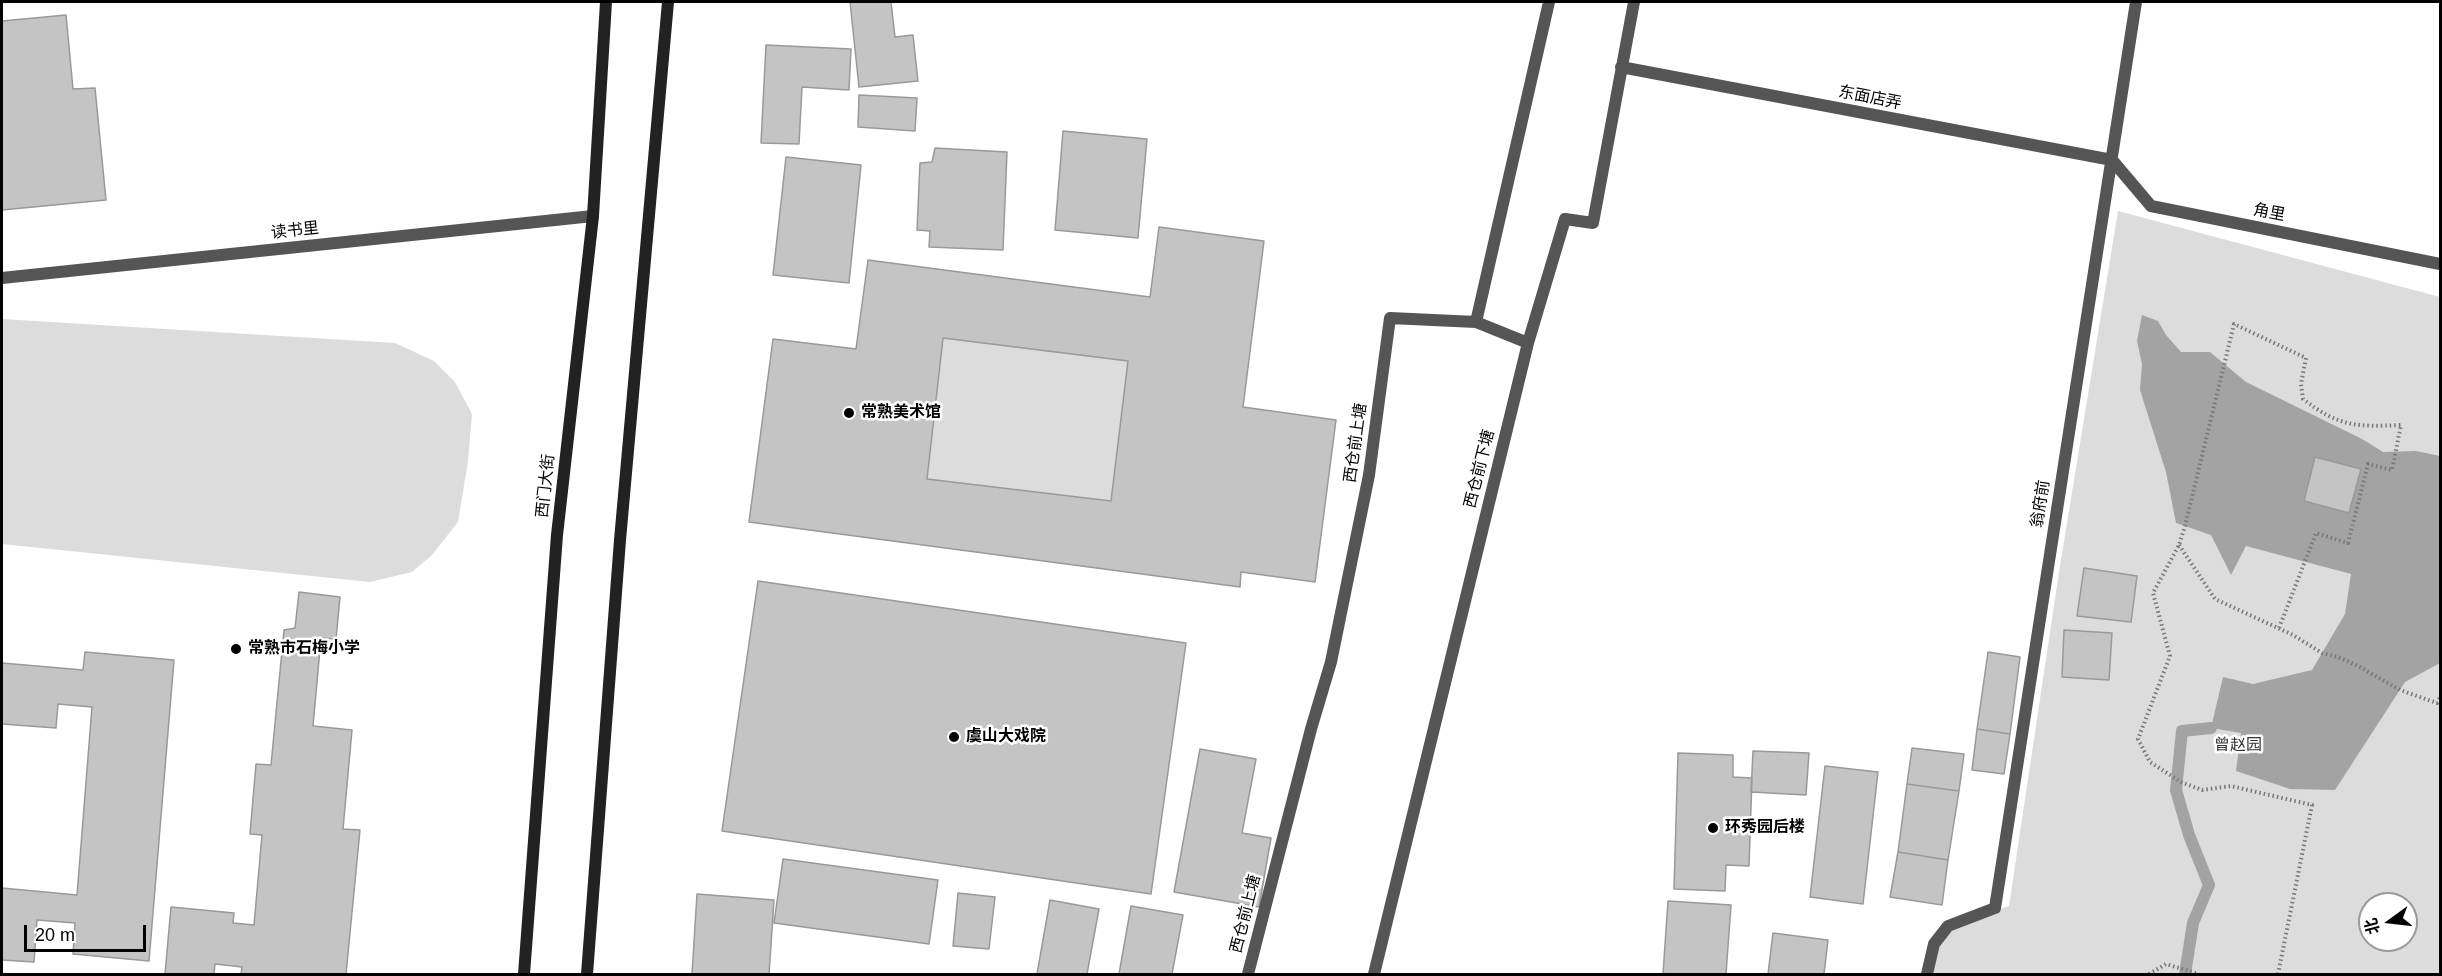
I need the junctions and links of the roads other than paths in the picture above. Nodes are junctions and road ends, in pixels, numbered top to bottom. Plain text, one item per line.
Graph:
1 (606, 2) edge
2 (668, 2) edge
3 (1549, 2) edge
4 (1634, 2) edge
5 (2136, 2) edge
6 (1621, 67) junction
7 (2112, 160) junction
8 (593, 216) junction
9 (2440, 264) edge
10 (2, 278) edge
11 (1476, 322) junction
12 (1528, 343) junction
13 (524, 975) edge
14 (587, 975) edge
15 (1248, 975) edge
16 (1374, 975) edge
17 (1927, 975) edge

1 - 8 main road, 西门大街
2 - 14 main road
3 - 11 lane
4 - 6 lane, 西仓前下塘
5 - 7 lane, 翁府前
6 - 7 lane, 东面店弄
6 - 12 lane, 西仓前下塘
7 - 9 lane, 角里
7 - 17 lane, 翁府前
8 - 10 lane, 读书里
8 - 13 main road, 西门大街
11 - 12 lane
11 - 15 lane, 西仓前上塘
12 - 16 lane, 西仓前下塘

